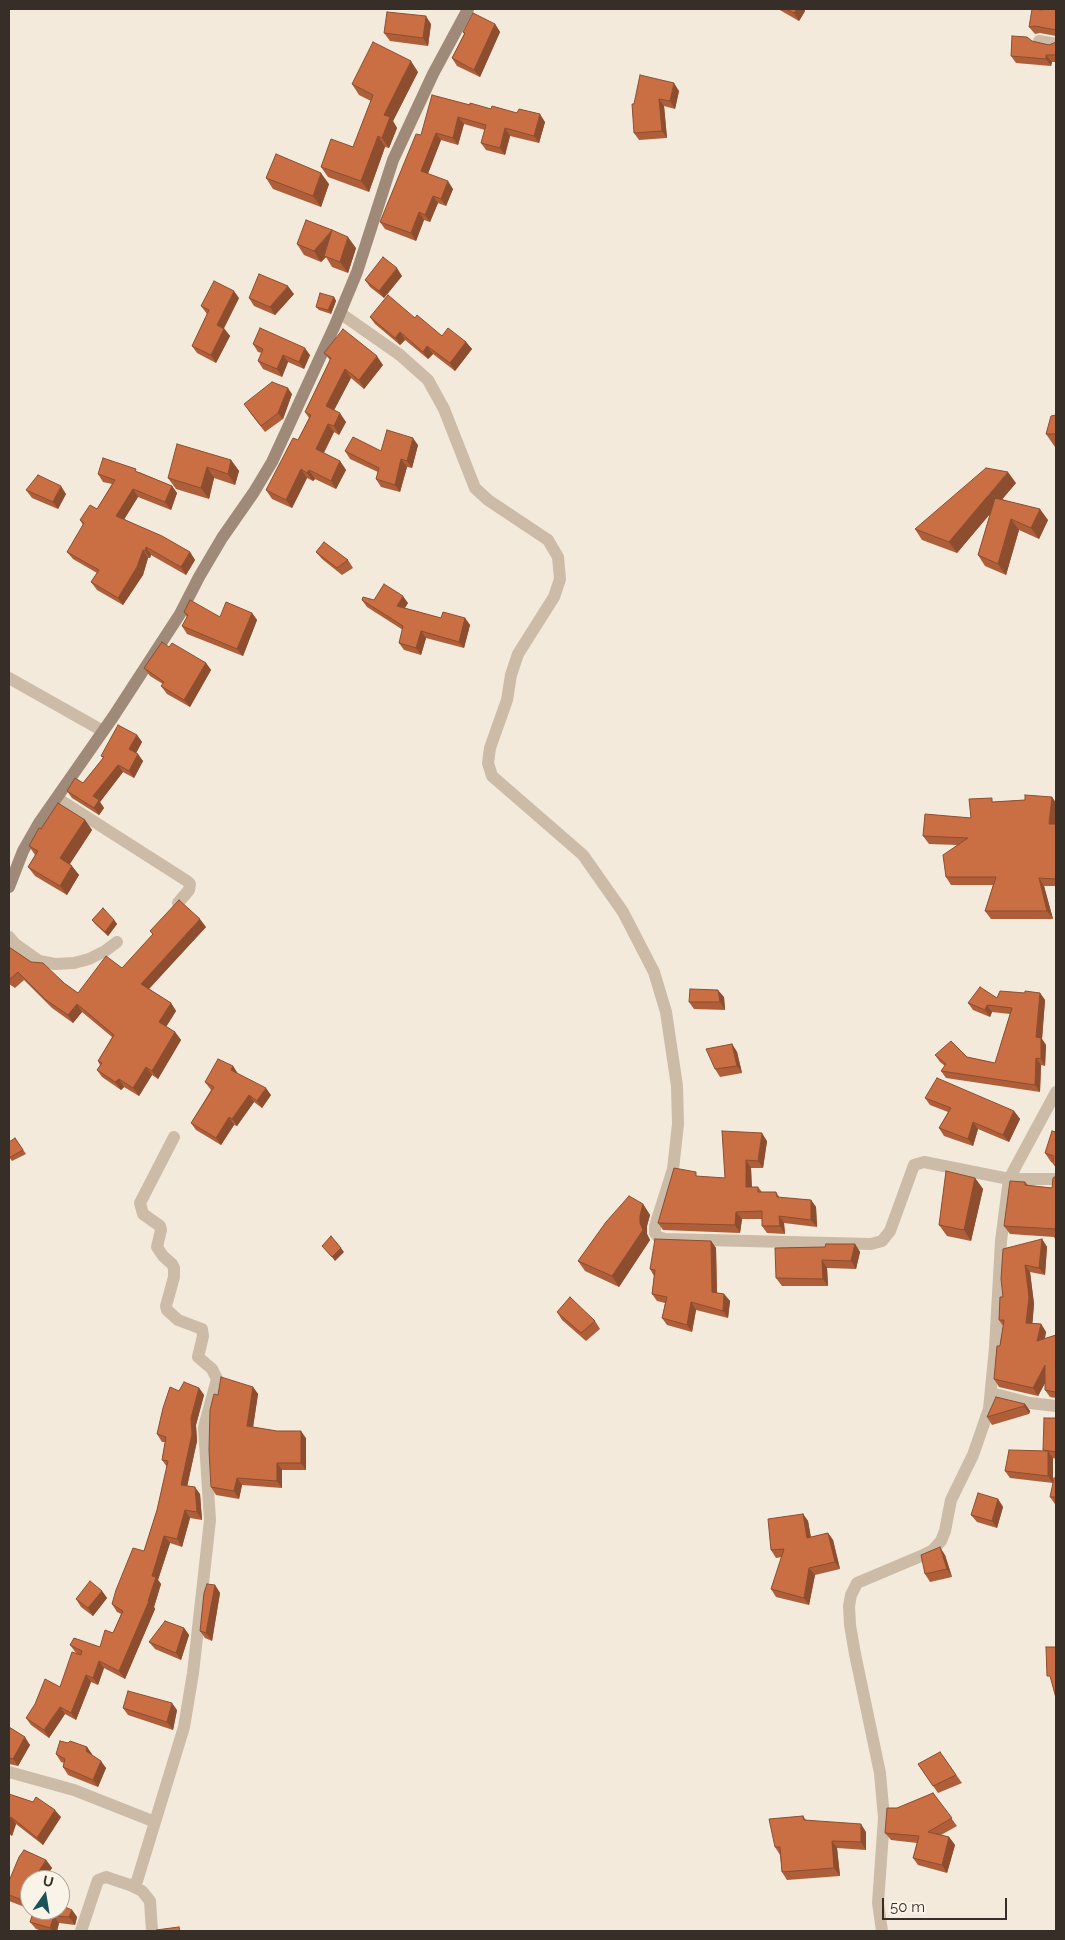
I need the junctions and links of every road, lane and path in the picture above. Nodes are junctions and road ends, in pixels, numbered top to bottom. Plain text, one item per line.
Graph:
1 (468, 9) edge
2 (1039, 41) edge
3 (1056, 44) edge
4 (340, 313) junction
5 (9, 678) edge
6 (103, 731) junction
7 (57, 798) junction
8 (9, 886) edge
9 (178, 904) edge
10 (9, 937) edge
11 (117, 942) dead end
12 (1056, 1092) edge
13 (174, 1137) dead end
14 (1009, 1179) junction
15 (1056, 1179) edge
16 (991, 1393) junction
17 (1056, 1406) edge
18 (9, 1772) edge
19 (156, 1822) junction
20 (130, 1885) junction
21 (81, 1931) edge
22 (152, 1931) edge
23 (882, 1931) edge

1 - 4 street
2 - 3 street
4 - 6 street
4 - 14 street
5 - 6 street
6 - 7 street
7 - 8 street
7 - 9 street
10 - 11 street
12 - 14 street
13 - 19 street
14 - 15 street
14 - 16 street
16 - 17 street
16 - 23 street
18 - 19 street
19 - 20 street
20 - 21 street
20 - 22 street

